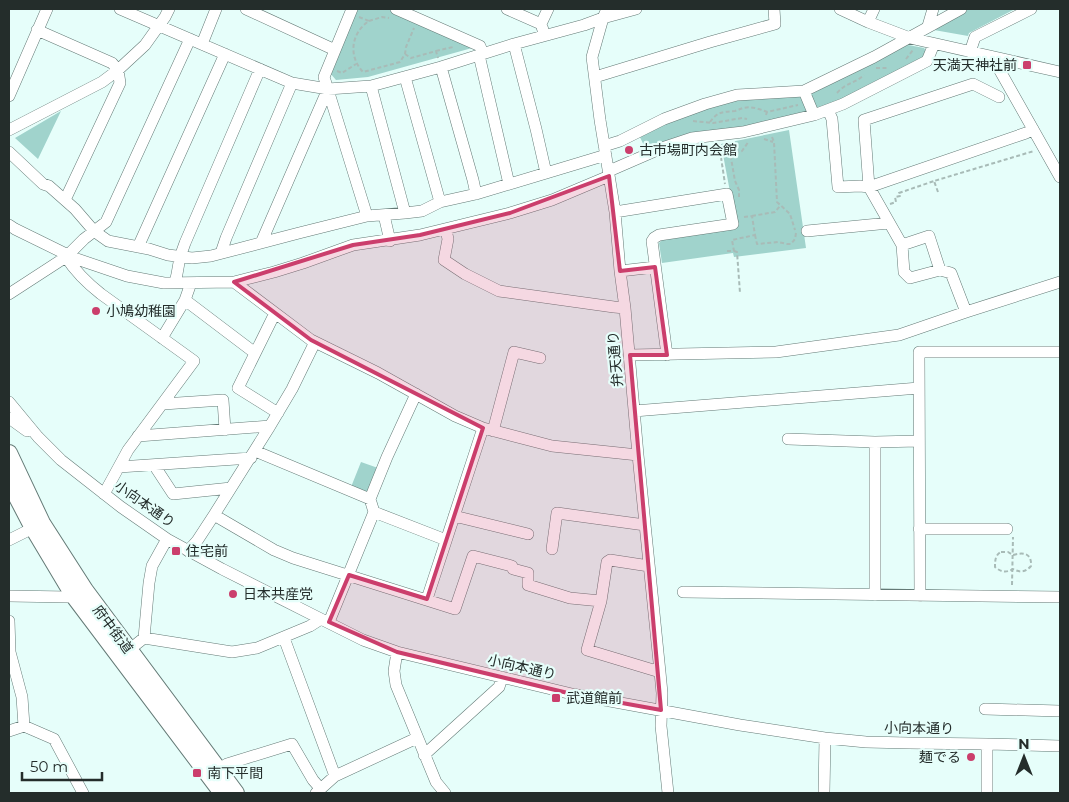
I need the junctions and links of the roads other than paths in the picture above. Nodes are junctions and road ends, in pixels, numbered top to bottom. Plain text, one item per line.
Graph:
1 (47, 9) edge
2 (120, 9) edge
3 (169, 9) edge
4 (216, 9) edge
5 (246, 9) edge
6 (507, 9) edge
7 (548, 9) edge
8 (636, 9) edge
9 (774, 9) edge
10 (840, 9) edge
11 (874, 9) edge
12 (933, 9) edge
13 (961, 9) edge
14 (1030, 9) edge
15 (351, 10) edge
16 (394, 13) edge
17 (605, 13) edge
18 (868, 22) junction
19 (541, 24) junction
20 (159, 26) junction
21 (928, 26) junction
22 (37, 30) junction
23 (544, 36) junction
24 (910, 38) junction
25 (190, 39) junction
26 (202, 44) junction
27 (514, 44) junction
28 (934, 44) junction
29 (335, 50) junction
30 (970, 52) junction
31 (226, 54) junction
32 (481, 55) junction
33 (1001, 59) junction
34 (440, 64) junction
35 (260, 69) junction
36 (118, 70) junction
37 (1060, 72) edge
38 (405, 77) junction
39 (595, 77) junction
40 (292, 83) junction
41 (370, 86) junction
42 (328, 89) junction
43 (804, 91) junction
44 (9, 96) edge
45 (999, 97) dead end
46 (828, 110) junction
47 (814, 115) junction
48 (1033, 129) junction
49 (9, 130) edge
50 (605, 151) junction
51 (9, 152) edge
52 (546, 173) junction
53 (609, 174) junction
54 (1060, 177) edge
55 (509, 184) junction
56 (869, 187) junction
57 (476, 194) junction
58 (65, 200) junction
59 (440, 202) junction
60 (615, 212) junction
61 (404, 213) junction
62 (384, 215) junction
63 (367, 216) junction
64 (890, 223) junction
65 (11, 229) edge
66 (446, 230) junction
67 (94, 231) junction
68 (801, 231) road end
69 (390, 241) junction
70 (261, 243) junction
71 (902, 245) junction
72 (138, 247) junction
73 (221, 253) junction
74 (66, 256) junction
75 (180, 257) junction
76 (940, 270) junction
77 (620, 272) junction
78 (658, 273) junction
79 (234, 282) junction
80 (1060, 282) edge
81 (175, 283) junction
82 (190, 283) junction
83 (9, 294) edge
84 (184, 300) junction
85 (625, 308) junction
86 (966, 312) junction
87 (275, 313) junction
88 (162, 338) junction
89 (315, 342) junction
90 (1060, 352) edge
91 (255, 353) junction
92 (630, 355) junction
93 (667, 355) junction
94 (540, 358) dead end
95 (919, 388) junction
96 (416, 394) junction
97 (9, 402) edge
98 (163, 404) junction
99 (634, 411) junction
100 (278, 413) junction
101 (9, 418) edge
102 (270, 426) junction
103 (225, 430) junction
104 (488, 430) junction
105 (138, 436) junction
106 (38, 437) junction
107 (788, 439) dead end
108 (919, 441) junction
109 (875, 442) junction
110 (9, 452) edge
111 (253, 454) junction
112 (638, 455) junction
113 (154, 465) junction
114 (119, 467) junction
115 (9, 482) edge
116 (231, 488) junction
117 (104, 494) junction
118 (370, 499) junction
119 (374, 512) junction
120 (214, 515) junction
121 (454, 516) junction
122 (645, 525) junction
123 (32, 528) junction
124 (919, 529) junction
125 (1010, 530) road end
126 (528, 534) dead end
127 (167, 538) junction
128 (9, 540) edge
129 (446, 540) junction
130 (552, 549) dead end
131 (188, 551) junction
132 (649, 566) junction
133 (349, 575) junction
134 (683, 592) dead end
135 (74, 595) junction
136 (874, 595) junction
137 (9, 596) edge
138 (920, 596) junction
139 (1060, 598) edge
140 (427, 599) junction
141 (601, 601) junction
142 (9, 621) edge
143 (325, 621) junction
144 (9, 637) edge
145 (144, 638) junction
146 (284, 638) junction
147 (129, 650) junction
148 (397, 652) junction
149 (660, 672) junction
150 (502, 678) junction
151 (985, 709) dead end
152 (661, 710) junction
153 (1060, 711) edge
154 (24, 726) junction
155 (9, 731) edge
156 (417, 738) junction
157 (825, 738) junction
158 (987, 744) junction
159 (1060, 746) edge
160 (424, 756) junction
161 (219, 770) junction
162 (335, 776) junction
163 (318, 791) edge
164 (84, 793) edge
165 (222, 793) edge
166 (236, 793) edge
167 (445, 793) edge
168 (668, 793) edge
169 (824, 793) edge
170 (987, 793) edge

1 - 22 street
2 - 20 street
3 - 20 street
4 - 26 street
5 - 29 street
6 - 19 street
7 - 19 street
8 - 17 street
9 - 39 street
10 - 18 street
11 - 18 street
12 - 21 street
13 - 21 street
14 - 30 street
15 - 29 street
16 - 32 street
17 - 23 street
17 - 39 street, 弁天通り
18 - 24 street
19 - 23 street
20 - 25 street
20 - 36 street
21 - 24 street
22 - 36 street
22 - 44 street
23 - 27 street
24 - 28 street
24 - 43 street
25 - 26 street
25 - 67 street
26 - 31 street
27 - 32 street
27 - 52 street
28 - 30 street
28 - 46 street
29 - 42 street
30 - 33 street
31 - 35 street
31 - 72 street
32 - 34 street
32 - 55 street
33 - 37 street
33 - 48 street
34 - 38 street
34 - 57 street
35 - 40 street
35 - 75 street
36 - 49 street
36 - 58 street
38 - 41 street
38 - 59 street
39 - 50 street, 弁天通り
40 - 42 street
40 - 73 street
41 - 42 street
41 - 61 street
42 - 63 street
42 - 70 street
43 - 47 street
43 - 50 street
45 - 56 street
46 - 47 street
46 - 56 street
47 - 53 street
48 - 54 street
48 - 56 street
50 - 52 street
50 - 53 street, 弁天通り
51 - 58 street
52 - 55 street
53 - 60 street, 弁天通り
53 - 66 street
55 - 57 street
56 - 64 street
57 - 59 street
58 - 67 street
59 - 61 street
60 - 77 street, 弁天通り
60 - 78 street
61 - 62 street
62 - 63 street
62 - 69 street
63 - 70 street
64 - 68 street
64 - 71 street
65 - 74 street
66 - 69 street
66 - 85 street
67 - 72 street
67 - 74 street
69 - 79 street
70 - 73 street
71 - 76 street
71 - 76 street
72 - 75 street
73 - 75 street
74 - 81 street
74 - 83 street
74 - 88 street
75 - 81 street
76 - 86 street
77 - 78 street
77 - 85 street, 弁天通り
78 - 93 street
79 - 82 street
79 - 87 street
80 - 86 street
81 - 82 street
82 - 84 street
84 - 88 street
84 - 91 street
85 - 92 street, 弁天通り
86 - 93 street
87 - 89 street
87 - 91 street
88 - 98 street
89 - 96 street
89 - 100 street
90 - 95 street
91 - 100 street
92 - 93 street
92 - 99 street, 弁天通り
94 - 104 street
95 - 99 street
95 - 108 street
96 - 104 street
96 - 118 street
97 - 106 street
98 - 103 street
98 - 105 street
99 - 112 street, 弁天通り
100 - 102 street
101 - 106 street
102 - 103 street
102 - 111 street
103 - 105 street
104 - 112 street
104 - 121 street
105 - 114 street
106 - 117 street, 小向本通り
107 - 109 street
108 - 109 street
108 - 124 street
109 - 136 street
110 - 147 highway, 府中街道
111 - 113 street
111 - 116 street
111 - 118 street
112 - 122 street, 弁天通り
113 - 114 street
113 - 116 street
114 - 117 street
115 - 123 highway, 府中街道
116 - 120 street
117 - 127 street, 小向本通り
118 - 119 street
119 - 129 street
119 - 133 street
120 - 131 street
120 - 133 street
121 - 126 street
121 - 129 street
122 - 130 street
122 - 132 street, 弁天通り
123 - 128 street
123 - 135 highway, 府中街道
124 - 125 street
124 - 138 street
127 - 131 street, 小向本通り
127 - 145 street
129 - 140 street
131 - 143 street, 小向本通り
132 - 141 street
132 - 149 street, 弁天通り
133 - 140 street
133 - 143 street
134 - 136 street
135 - 137 street
135 - 165 highway, 府中街道
136 - 138 street
138 - 139 street
140 - 141 street
141 - 149 street
142 - 144 street
143 - 146 street
143 - 148 street, 小向本通り
144 - 154 street
145 - 146 street
145 - 147 street
146 - 162 street
147 - 161 highway, 府中街道
148 - 150 street, 小向本通り
148 - 156 street
149 - 152 street, 弁天通り
150 - 152 street, 小向本通り
150 - 160 street
151 - 153 street
152 - 157 street, 小向本通り
152 - 168 street, 弁天通り
154 - 155 street
154 - 164 street
156 - 160 street
156 - 162 street
157 - 158 street, 小向本通り
157 - 169 street
158 - 159 street, 小向本通り
158 - 170 street
160 - 167 street
161 - 163 street
161 - 166 highway, 府中街道
162 - 163 street

